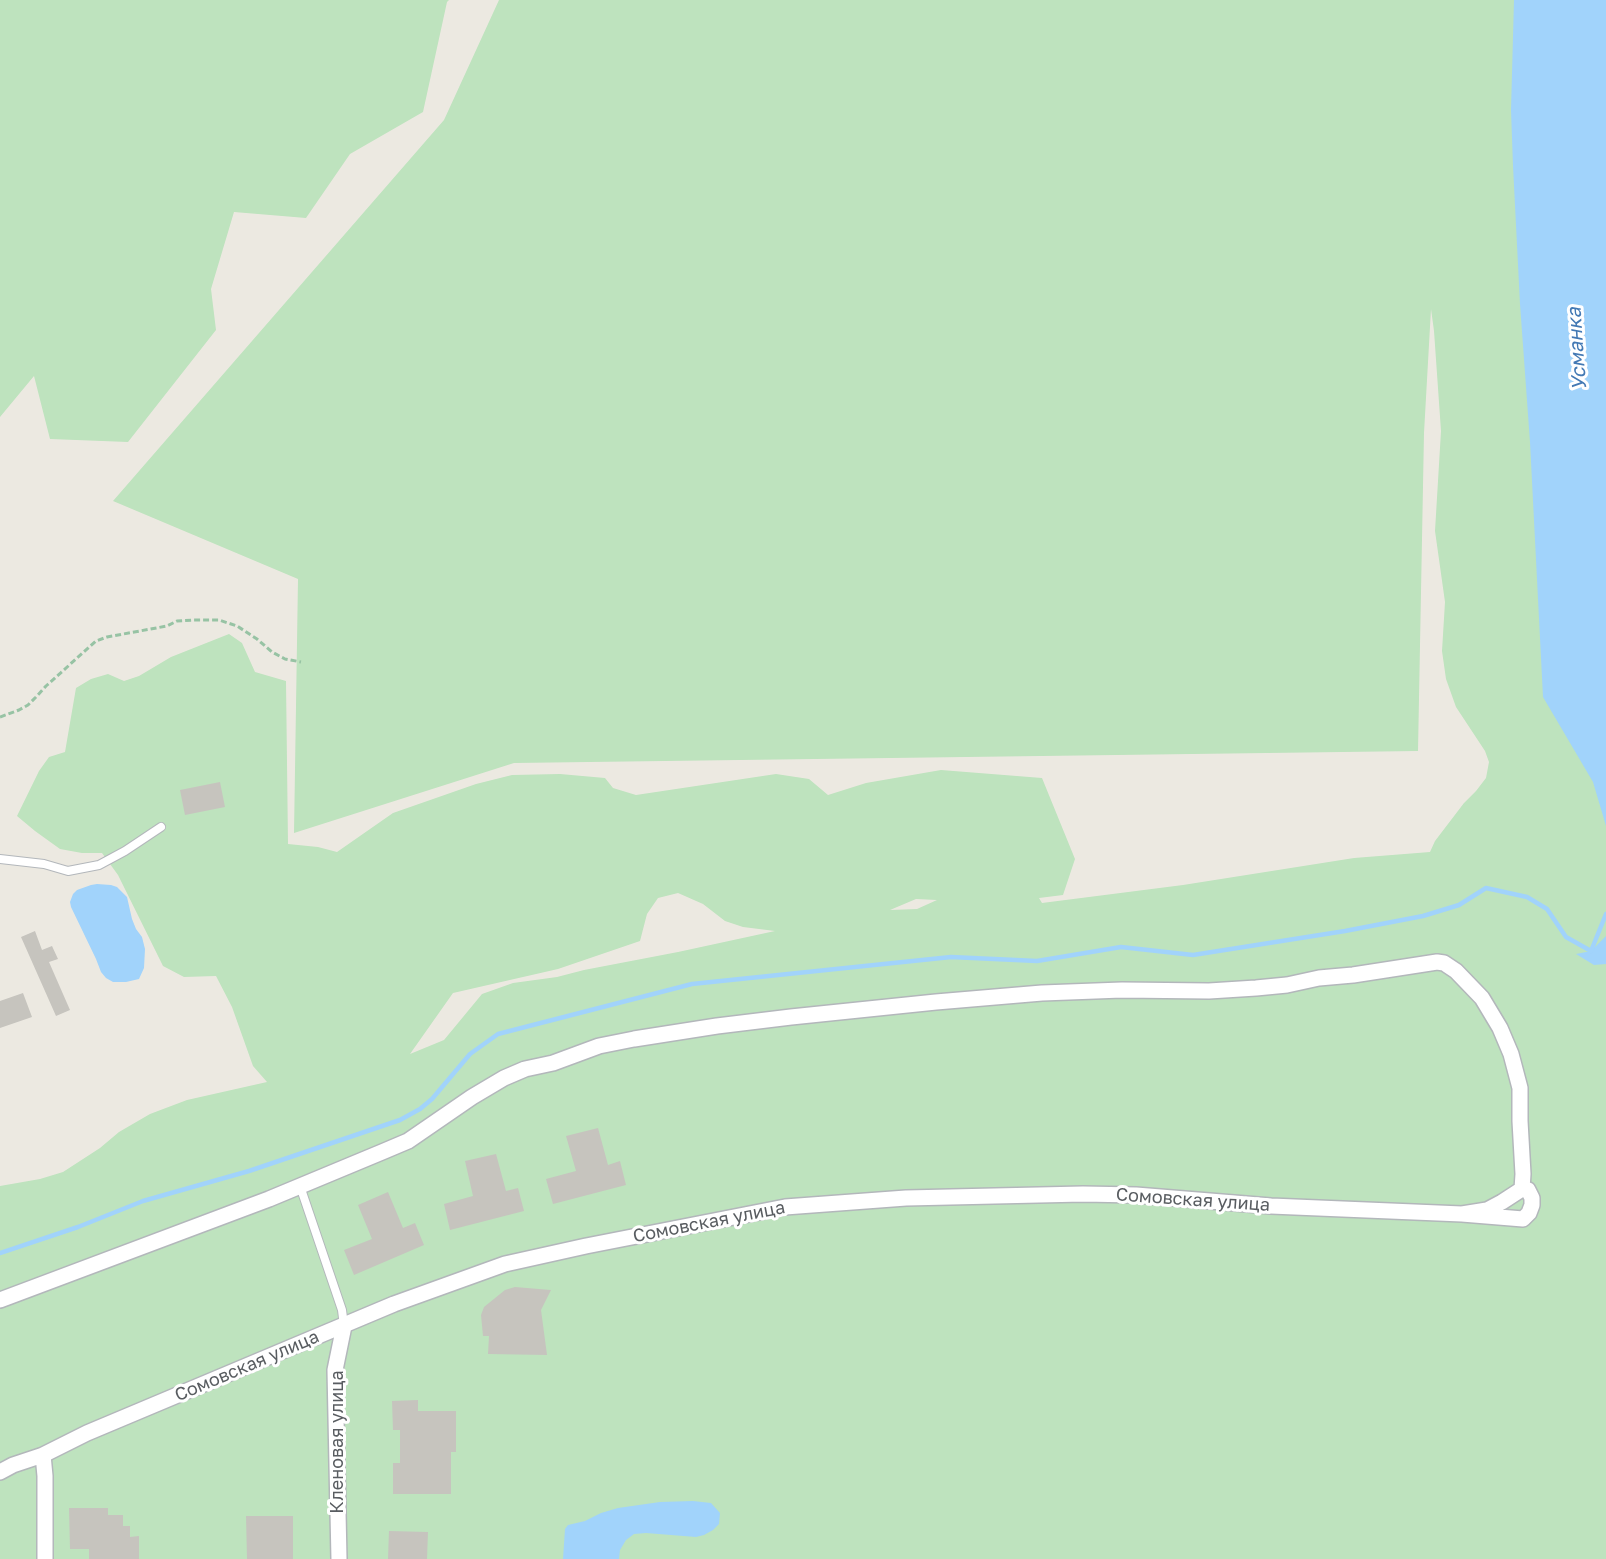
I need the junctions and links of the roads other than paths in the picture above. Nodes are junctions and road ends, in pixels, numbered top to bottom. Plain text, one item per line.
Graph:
1 (161, 827) dead end
2 (0, 859) edge
3 (300, 1186) junction
4 (1522, 1189) junction
5 (1462, 1214) junction
6 (0, 1300) edge
7 (344, 1326) junction
8 (44, 1455) junction
9 (0, 1472) edge
10 (45, 1559) edge
11 (339, 1559) edge

1 - 2 lane
3 - 4 street
3 - 6 street
3 - 7 lane
4 - 5 street, Сомовская улица
4 - 5 street, Сомовская улица
5 - 7 street, Сомовская улица
7 - 8 street, Сомовская улица
7 - 11 street, Кленовая улица
8 - 9 street, Сомовская улица
8 - 10 street

